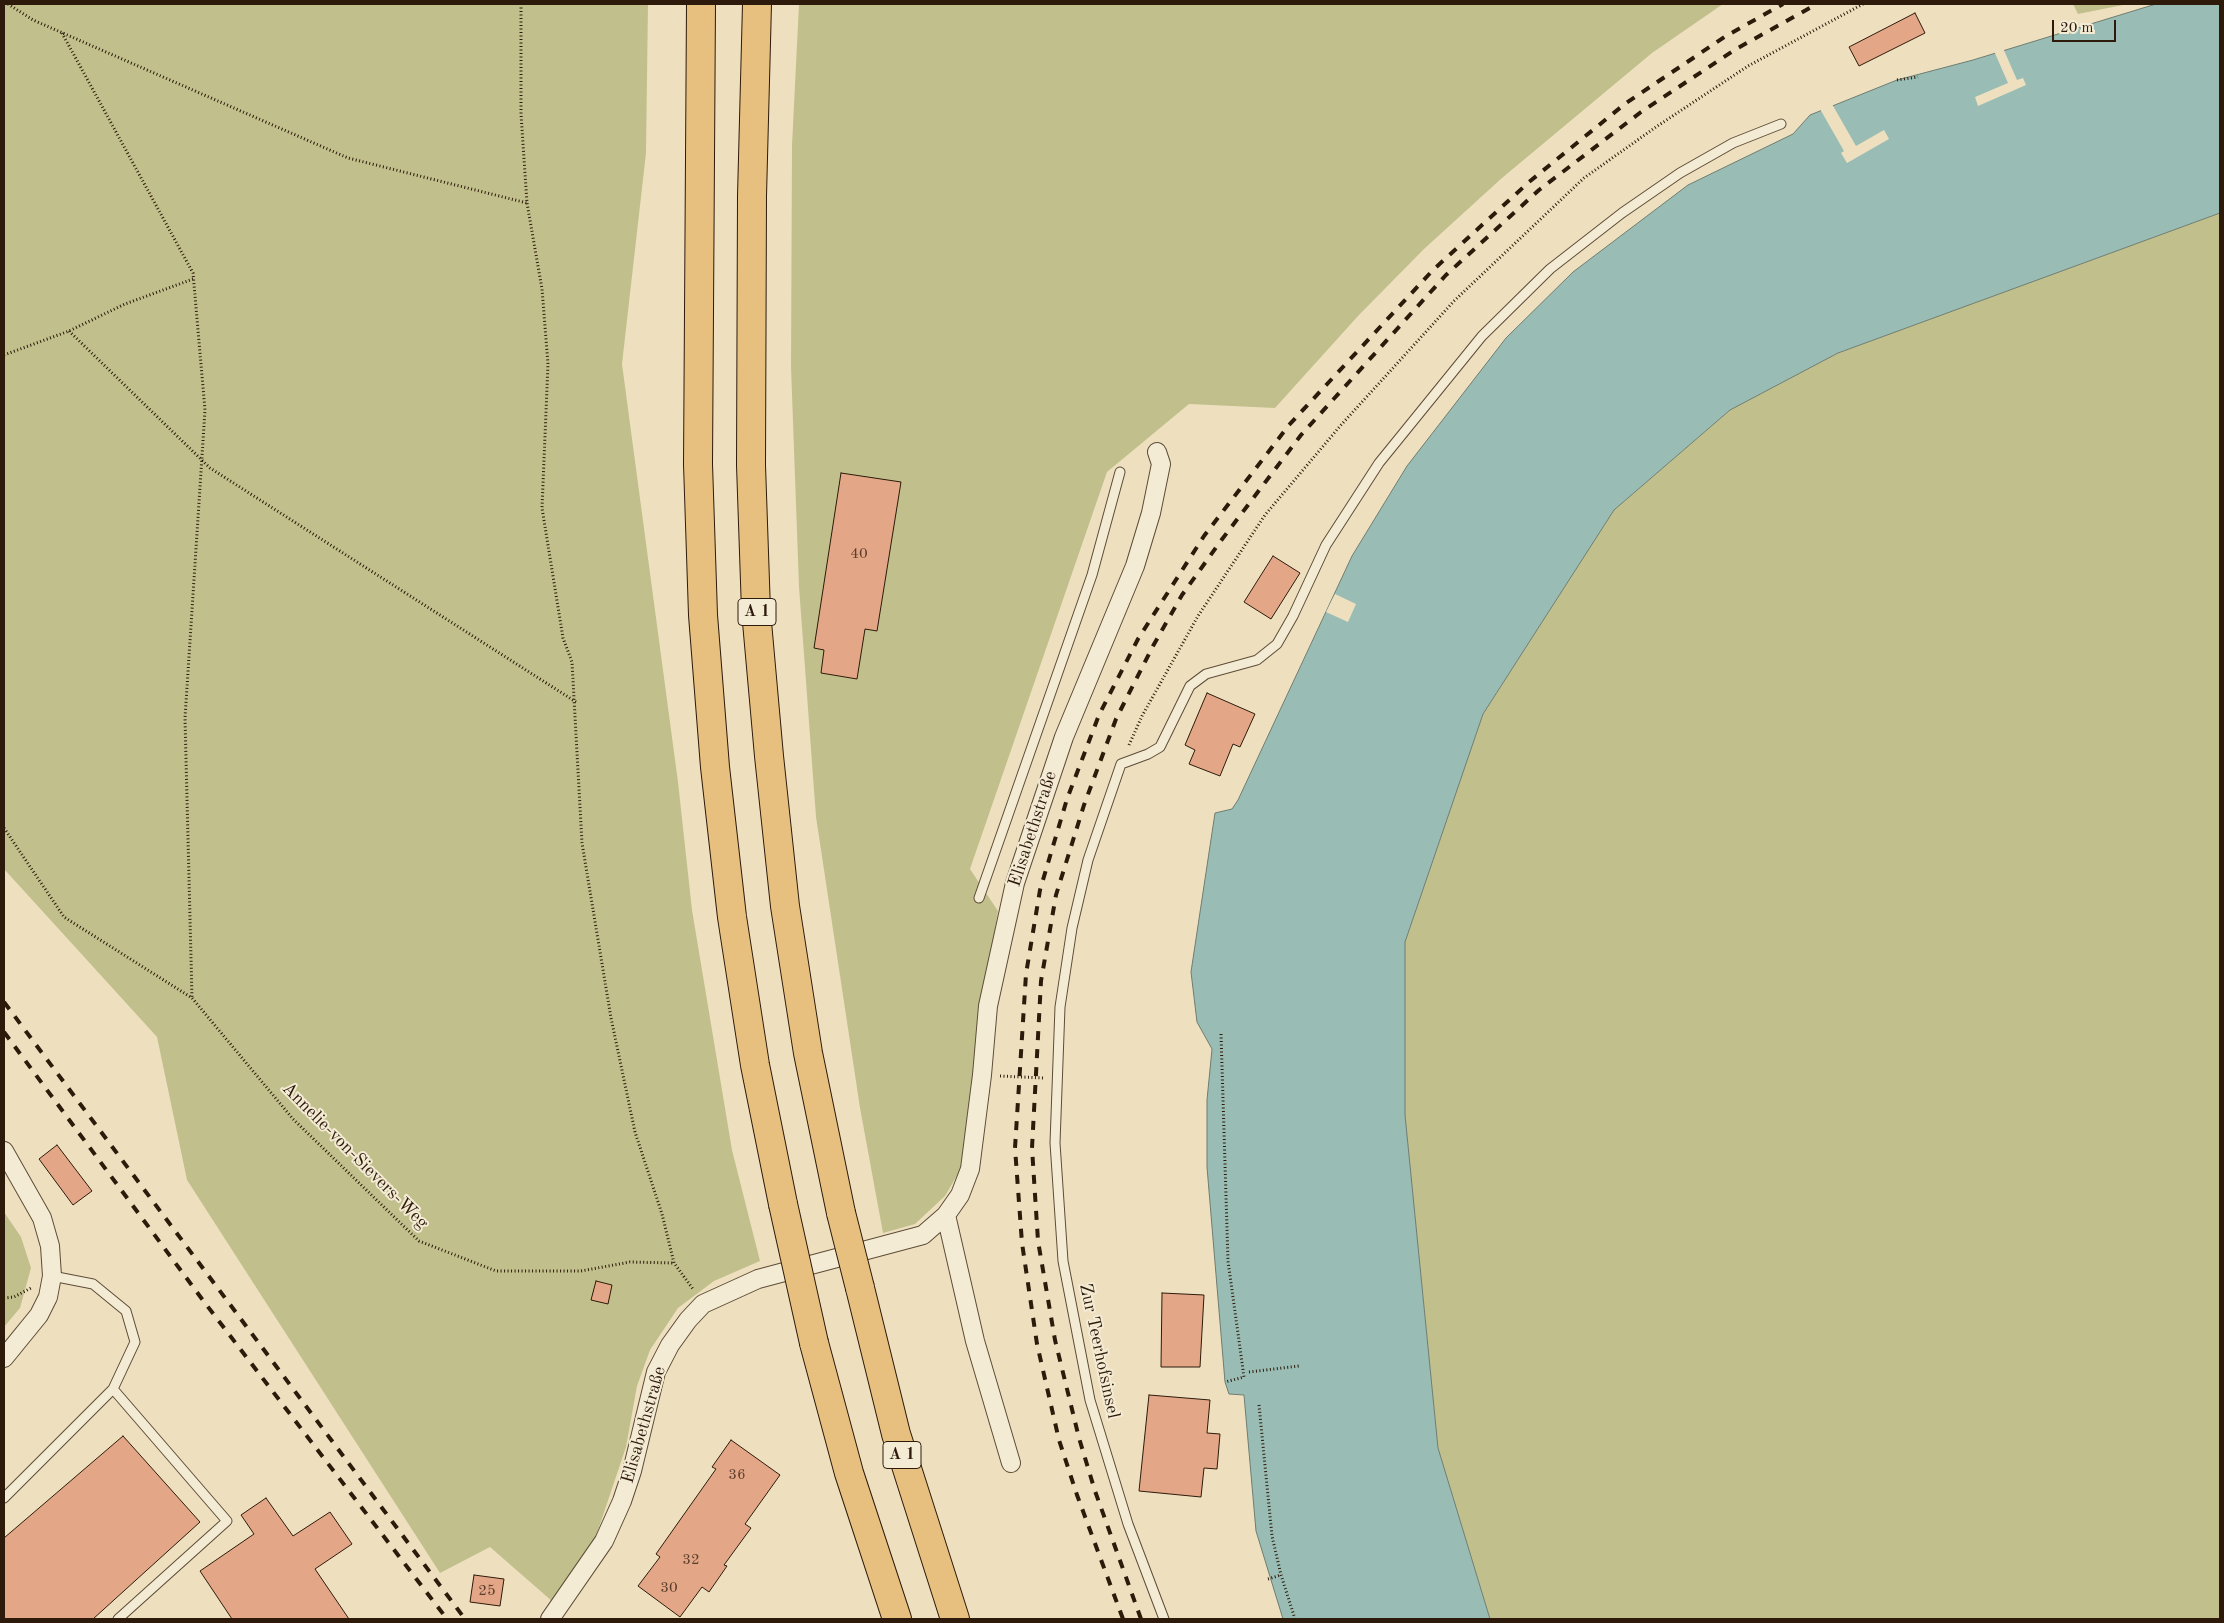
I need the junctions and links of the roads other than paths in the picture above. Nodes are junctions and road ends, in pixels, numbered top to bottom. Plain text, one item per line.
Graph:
1 (701, 4) edge
2 (757, 4) edge
3 (1781, 124) dead end
4 (1157, 452) dead end
5 (1120, 472) dead end
6 (979, 898) dead end
7 (4, 1151) edge
8 (946, 1215) junction
9 (52, 1276) junction
10 (4, 1358) edge
11 (113, 1389) junction
12 (1011, 1462) dead end
13 (4, 1498) edge
14 (118, 1619) edge
15 (550, 1619) edge
16 (897, 1619) edge
17 (955, 1619) edge
18 (1164, 1619) edge

1 - 16 highway, bridge
2 - 17 highway, A 1, bridge
3 - 18 lane, Zur Teerhofsinsel
4 - 8 street, Elisabethstraße
5 - 6 lane
7 - 9 street
8 - 12 street
8 - 15 street, Elisabethstraße
9 - 10 street
9 - 11 lane
11 - 13 lane
11 - 14 lane

